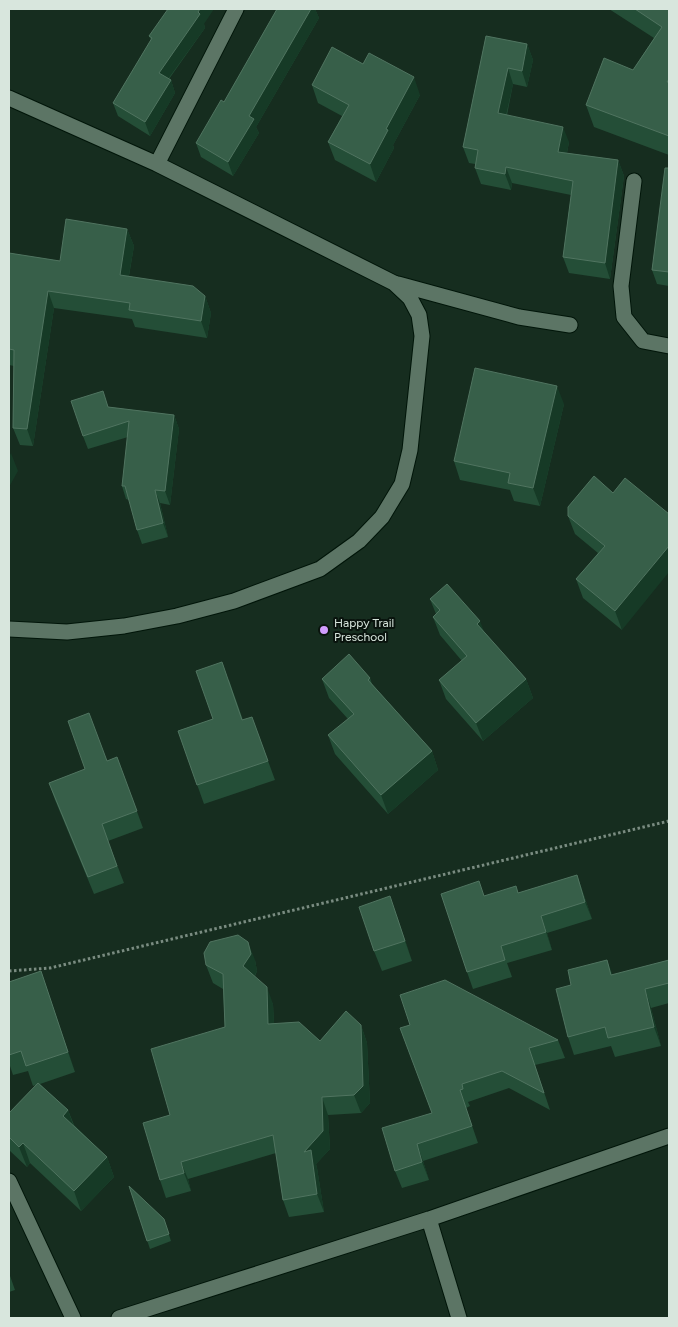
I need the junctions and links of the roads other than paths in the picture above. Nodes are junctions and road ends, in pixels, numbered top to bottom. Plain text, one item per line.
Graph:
1 (236, 9) edge
2 (9, 98) edge
3 (157, 164) junction
4 (634, 181) dead end
5 (394, 283) junction
6 (570, 325) dead end
7 (669, 346) edge
8 (9, 629) edge
9 (669, 1136) edge
10 (9, 1181) edge
11 (429, 1219) junction
12 (73, 1318) edge
13 (119, 1318) edge
14 (459, 1318) edge

1 - 3 street
2 - 3 street
3 - 5 street
4 - 7 street
5 - 6 street
5 - 8 street
9 - 11 street
10 - 12 street
11 - 13 street
11 - 14 street

